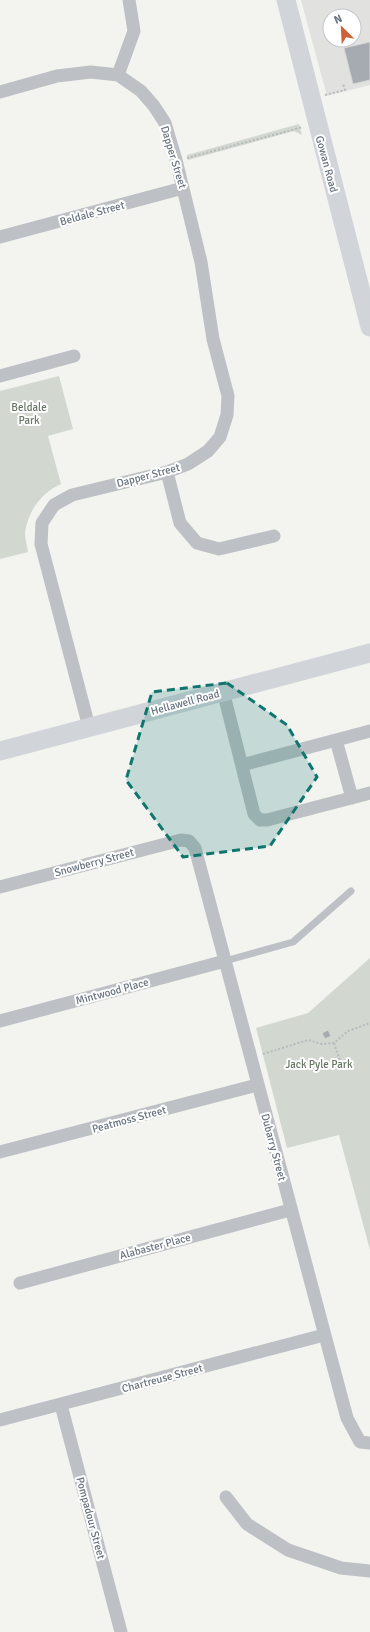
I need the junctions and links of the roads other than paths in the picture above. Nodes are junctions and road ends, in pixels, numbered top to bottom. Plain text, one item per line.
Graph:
1 (129, 0) edge
2 (286, 0) edge
3 (118, 75) junction
4 (0, 92) edge
5 (183, 188) junction
6 (0, 237) edge
7 (370, 327) edge
8 (74, 356) dead end
9 (0, 376) edge
10 (167, 472) junction
11 (274, 536) dead end
12 (370, 653) edge
13 (223, 692) junction
14 (89, 727) junction
15 (370, 731) edge
16 (336, 740) junction
17 (0, 751) edge
18 (242, 765) junction
19 (370, 793) edge
20 (352, 798) junction
21 (189, 841) joint
22 (0, 887) edge
23 (351, 891) dead end
24 (225, 960) junction
25 (0, 1021) edge
26 (257, 1085) junction
27 (0, 1152) edge
28 (290, 1210) junction
29 (20, 1283) dead end
30 (324, 1335) junction
31 (61, 1405) junction
32 (0, 1420) edge
33 (370, 1443) edge
34 (226, 1497) dead end
35 (370, 1571) edge
36 (121, 1632) edge

1 - 3 street
2 - 7 street, Gowan Road
3 - 4 street
3 - 5 street, Dapper Street
5 - 6 street, Beldale Street
5 - 10 street, Dapper Street
8 - 9 street
10 - 11 street
10 - 14 street, Dapper Street
12 - 13 street, Hellawell Road
13 - 14 street, Hellawell Road
13 - 18 street
14 - 17 street, Hellawell Road
15 - 16 street
16 - 18 street
16 - 20 street
18 - 20 street
19 - 20 street
21 - 22 street, Snowberry Street
21 - 24 street, Dubarry Street
23 - 24 lane
24 - 25 street, Mintwood Place
24 - 26 street, Dubarry Street
26 - 27 street, Peatmoss Street
26 - 28 street, Dubarry Street
28 - 29 street, Alabaster Place
28 - 30 street, Dubarry Street
30 - 31 street, Chartreuse Street
30 - 33 street, Dubarry Street
31 - 32 street, Chartreuse Street
31 - 36 street, Pompadour Street
34 - 35 street

